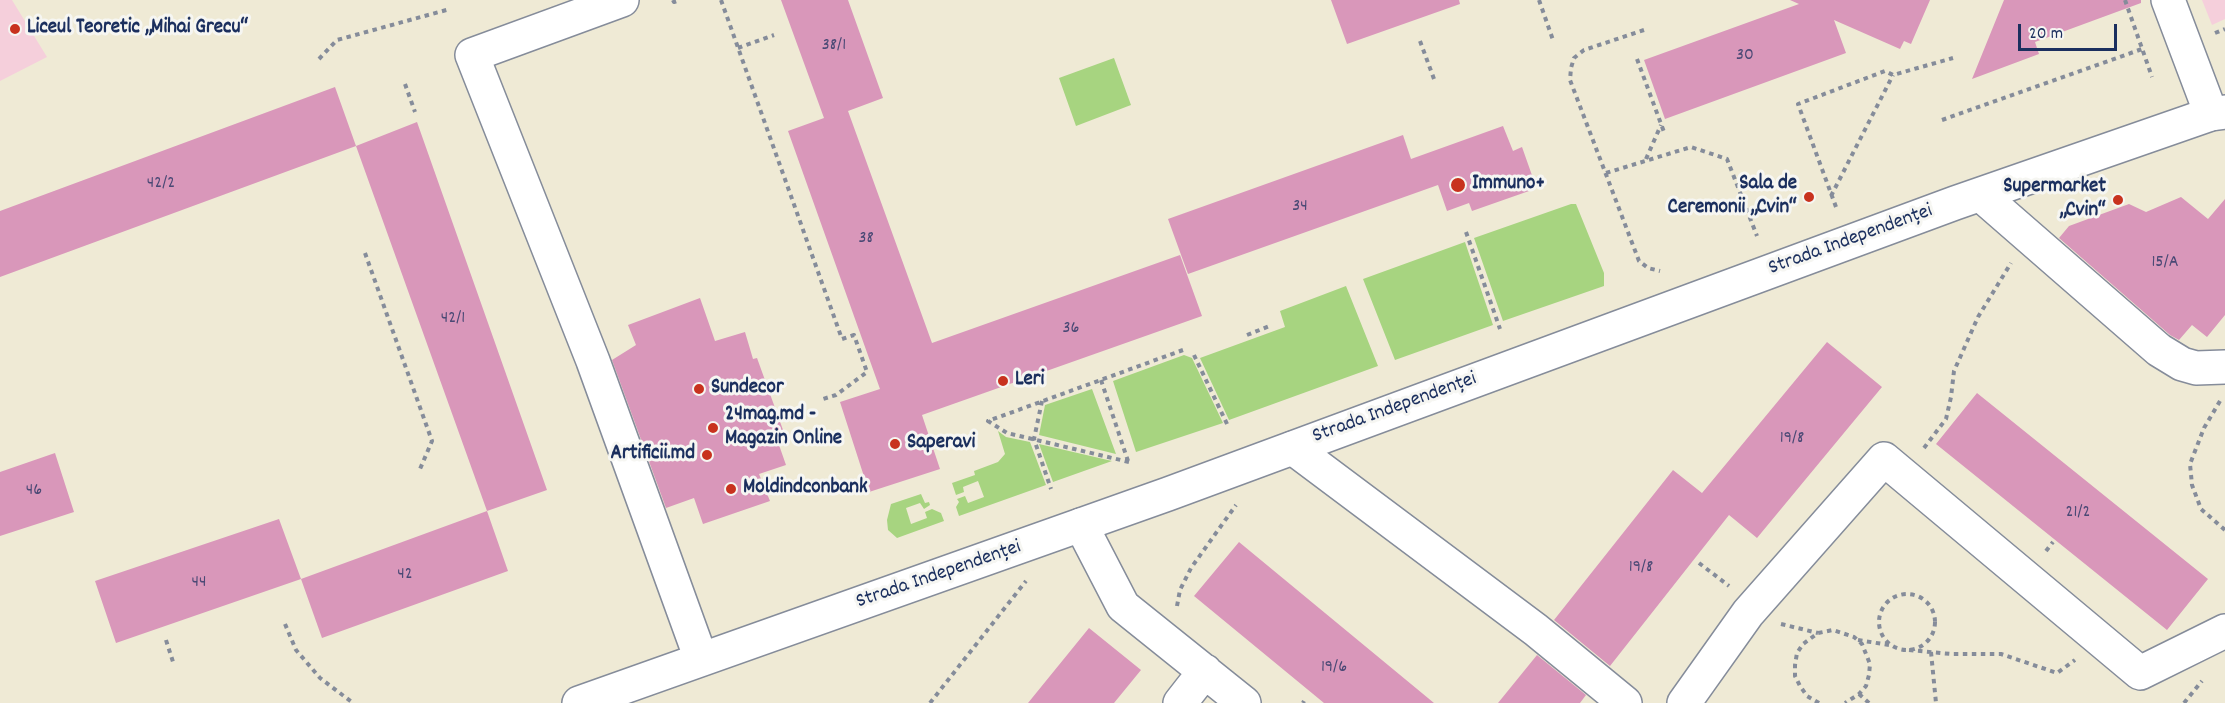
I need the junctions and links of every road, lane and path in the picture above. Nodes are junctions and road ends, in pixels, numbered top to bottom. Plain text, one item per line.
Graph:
1 (622, 0) edge
2 (673, 0) edge
3 (680, 0) edge
4 (722, 0) edge
5 (1539, 0) edge
6 (2125, 0) edge
7 (2168, 0) edge
8 (450, 9) dead end
9 (1644, 30) dead end
10 (774, 35) dead end
11 (1553, 40) dead end
12 (1420, 42) dead end
13 (738, 48) junction
14 (2142, 49) junction
15 (1953, 58) dead end
16 (320, 59) dead end
17 (1637, 60) dead end
18 (1893, 75) junction
19 (2152, 77) dead end
20 (1434, 80) dead end
21 (405, 84) dead end
22 (415, 112) dead end
23 (2218, 113) edge
24 (1942, 120) dead end
25 (1661, 125) junction
26 (1664, 132) dead end
27 (1646, 159) junction
28 (1606, 173) junction
29 (1981, 195) junction
30 (1831, 196) junction
31 (1836, 207) dead end
32 (1466, 232) dead end
33 (1757, 236) dead end
34 (2030, 238) junction
35 (365, 253) dead end
36 (1660, 271) dead end
37 (1272, 325) dead end
38 (1500, 329) dead end
39 (1247, 335) dead end
40 (1183, 350) dead end
41 (1194, 355) dead end
42 (2225, 367) edge
43 (1101, 380) junction
44 (2225, 394) edge
45 (823, 399) dead end
46 (1042, 401) junction
47 (1228, 426) dead end
48 (1034, 439) junction
49 (1293, 447) junction
50 (420, 469) dead end
51 (1904, 475) junction
52 (1051, 489) dead end
53 (1237, 504) dead end
54 (1081, 525) junction
55 (2225, 530) edge
56 (1029, 578) dead end
57 (285, 624) dead end
58 (2225, 631) edge
59 (166, 639) dead end
60 (1857, 640) junction
61 (2102, 640) junction
62 (1169, 643) junction
63 (1891, 645) junction
64 (1909, 650) junction
65 (1931, 652) junction
66 (701, 659) junction
67 (174, 665) dead end
68 (1205, 671) junction
69 (1859, 694) junction
70 (353, 703) edge
71 (579, 703) edge
72 (930, 703) edge
73 (1180, 703) edge
74 (1244, 703) edge
75 (1625, 703) edge
76 (1684, 703) edge
77 (1819, 703) edge
78 (1845, 703) edge
79 (1869, 703) edge
80 (1936, 703) edge

1 - 66 main road
2 - 3 path
4 - 13 path
5 - 11 path
6 - 14 path
7 - 23 main road, Strada Independenței
8 - 16 path
9 - 28 path
10 - 13 path
12 - 20 path
13 - 45 path
14 - 19 path
14 - 24 path
15 - 18 path
17 - 25 path
18 - 30 path
18 - 30 path
21 - 22 path
23 - 29 main road, Strada Independenței
25 - 26 path
25 - 27 path
27 - 28 path
27 - 33 path
28 - 36 path
29 - 34 main road
29 - 49 main road, Strada Independenței
30 - 31 path
32 - 38 path
34 - 42 main road
34 - 51 path
35 - 50 path
37 - 39 path
40 - 43 path
41 - 47 path
43 - 46 path
43 - 48 path
44 - 55 path
46 - 48 path
46 - 48 path
48 - 52 path
49 - 54 main road, Strada Independenței
49 - 75 main road
51 - 61 main road
51 - 76 main road
53 - 62 path
54 - 62 main road
54 - 66 main road, Strada Independenței
56 - 72 path
57 - 70 path
58 - 61 main road
59 - 67 path
60 - 63 path
60 - 69 path
60 - 77 path
61 - 65 path
62 - 68 main road
63 - 64 path
63 - 64 path
64 - 65 path
65 - 80 path
66 - 71 main road, Strada Independenței
68 - 73 main road
68 - 74 main road
69 - 78 path
69 - 79 path

